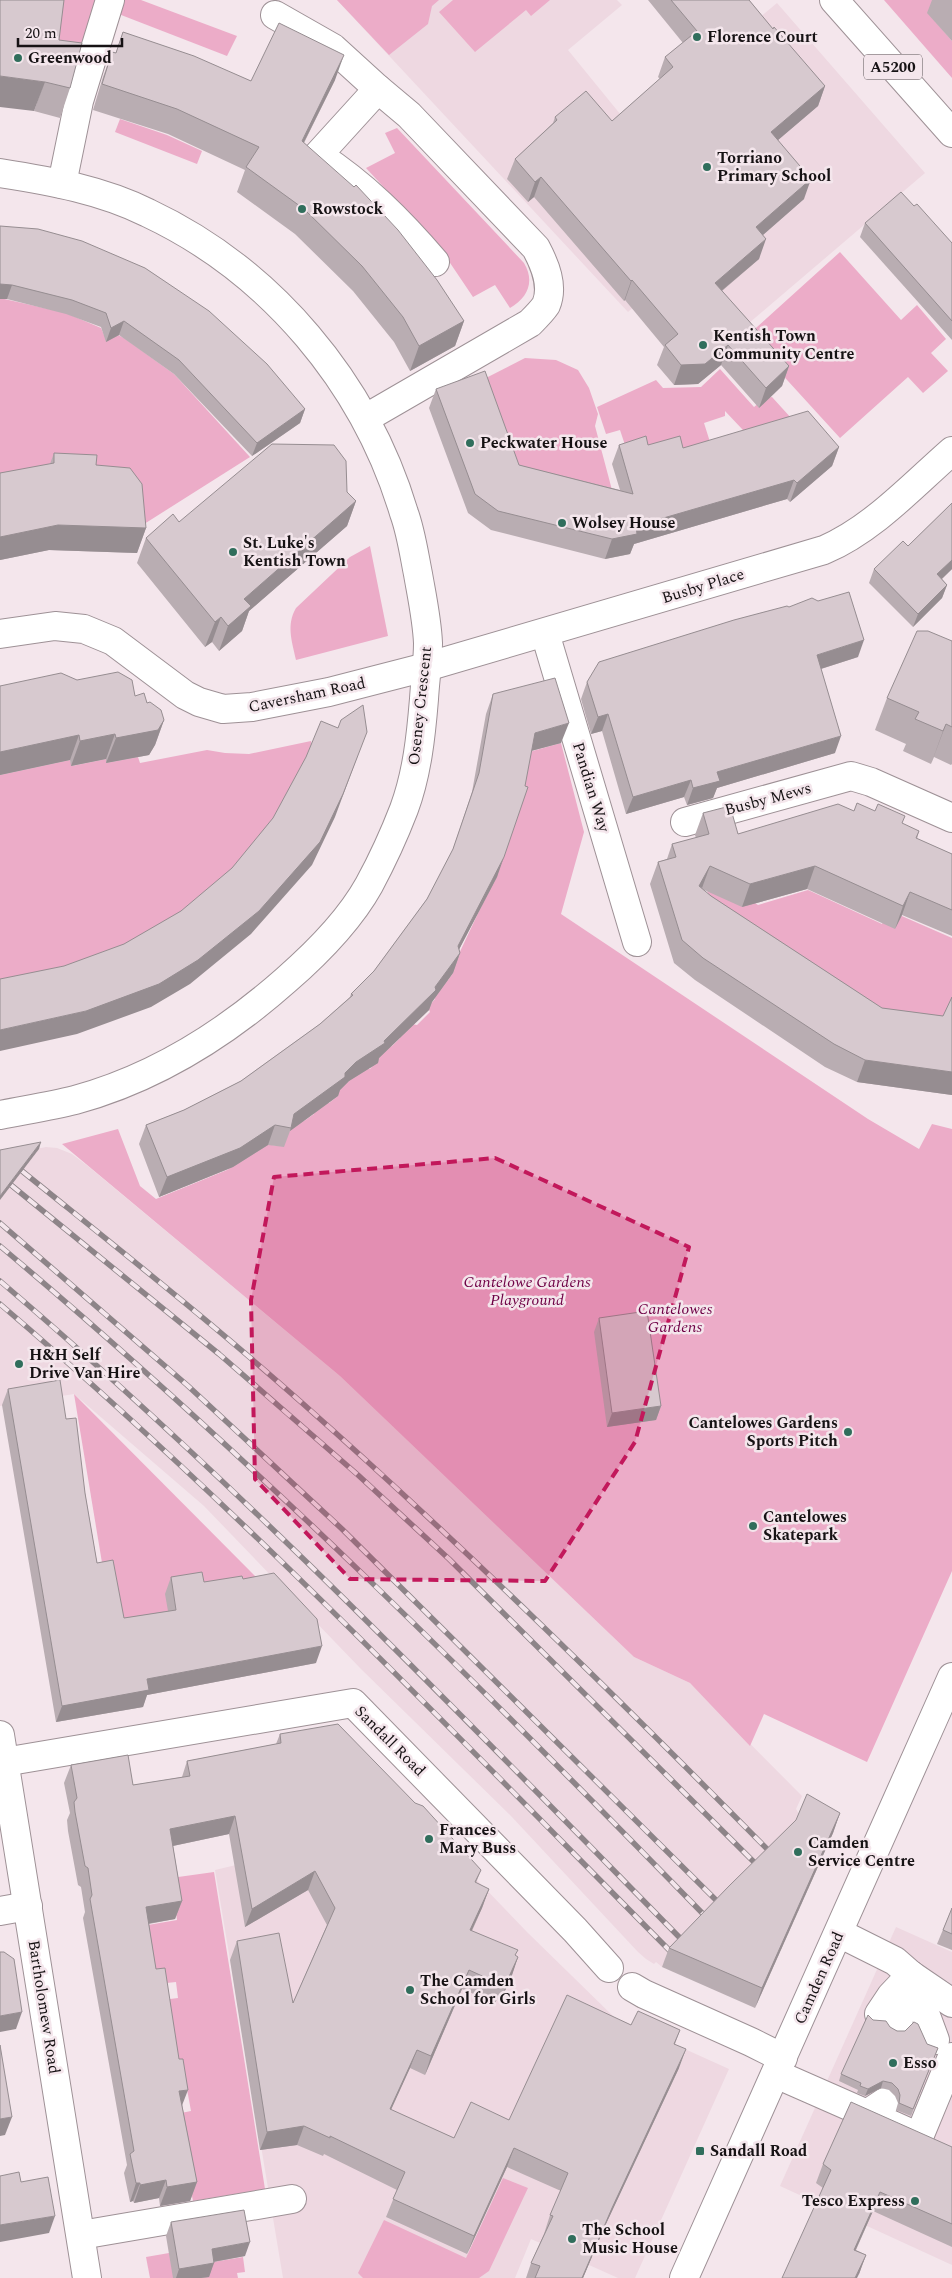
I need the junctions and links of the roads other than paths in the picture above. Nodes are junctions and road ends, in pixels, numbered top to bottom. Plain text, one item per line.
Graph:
1 (110, 0) edge
2 (834, 0) edge
3 (275, 15) dead end
4 (378, 89) junction
5 (952, 133) edge
6 (0, 173) edge
7 (62, 184) junction
8 (435, 262) dead end
9 (366, 418) junction
10 (952, 451) edge
11 (545, 633) junction
12 (0, 634) edge
13 (426, 667) junction
14 (952, 818) edge
15 (685, 822) dead end
16 (637, 942) dead end
17 (0, 1115) edge
18 (952, 1678) edge
19 (0, 1735) edge
20 (4, 1762) junction
21 (28, 1906) junction
22 (0, 1911) edge
23 (839, 1932) junction
24 (609, 1968) dead end
25 (911, 1974) junction
26 (632, 1987) dead end
27 (952, 2003) edge
28 (916, 2033) edge
29 (779, 2066) junction
30 (292, 2199) dead end
31 (81, 2235) junction
32 (87, 2278) edge
33 (684, 2278) edge

1 - 7 main road
2 - 5 main road, A5200
3 - 4 main road
4 - 8 main road
4 - 9 main road
6 - 7 main road, Oseney Crescent
7 - 9 main road, Oseney Crescent
9 - 13 main road, Oseney Crescent
10 - 11 main road, Busby Place
11 - 13 main road, Busby Place
11 - 16 main road, Pandian Way
12 - 13 main road, Caversham Road
13 - 17 main road, Oseney Crescent
14 - 15 main road, Busby Mews
18 - 23 main road, Camden Road
19 - 20 main road, Bartholomew Road
20 - 21 main road, Bartholomew Road
20 - 24 main road, Sandall Road
21 - 22 main road
21 - 31 main road, Bartholomew Road
23 - 25 main road
23 - 29 main road, Camden Road
25 - 27 main road
25 - 28 main road
25 - 28 main road
26 - 29 main road
28 - 29 main road
29 - 33 main road, Camden Road
30 - 31 main road
31 - 32 main road, Bartholomew Road

